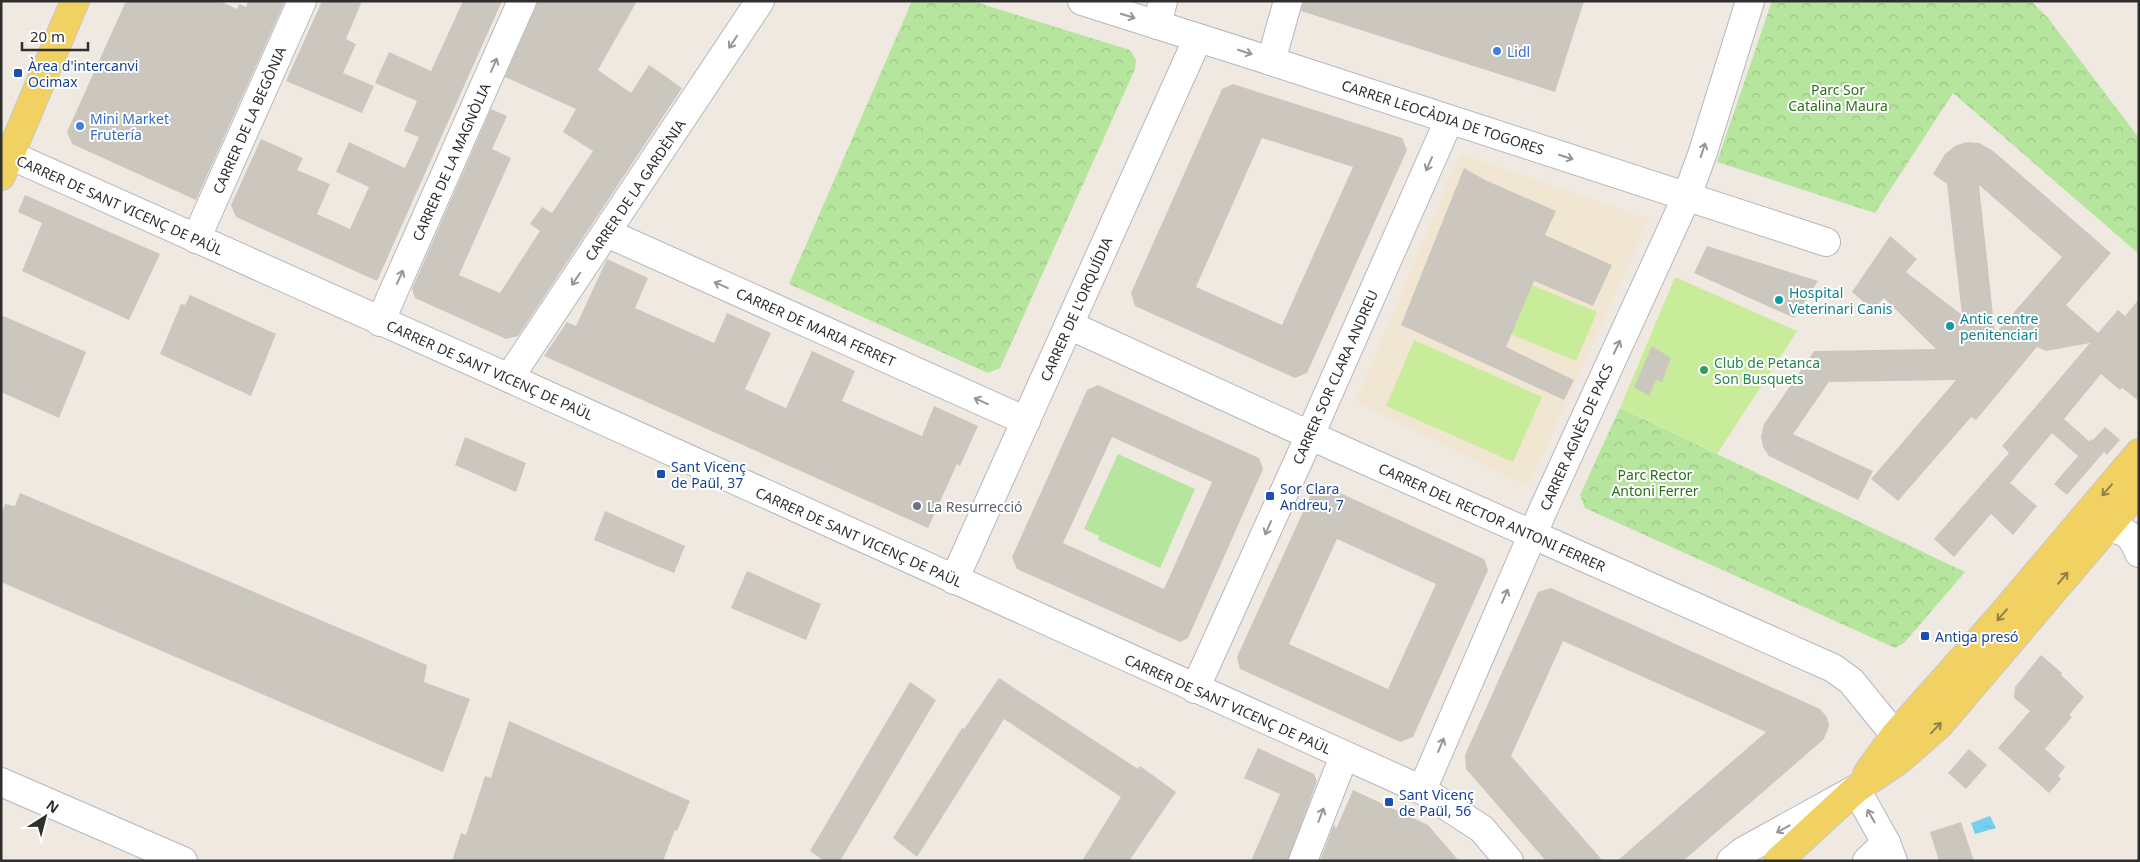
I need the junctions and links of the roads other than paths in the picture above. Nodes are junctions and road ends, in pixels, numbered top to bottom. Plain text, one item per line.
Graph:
1 (75, 1) edge
2 (302, 1) edge
3 (522, 1) edge
4 (760, 1) edge
5 (1082, 1) edge
6 (1288, 1) edge
7 (1750, 1) edge
8 (1160, 13) edge
9 (1198, 38) junction
10 (1271, 61) junction
11 (1449, 120) junction
12 (4, 161) edge
13 (1687, 196) junction
14 (607, 233) junction
15 (196, 239) junction
16 (1826, 242) dead end
17 (380, 322) junction
18 (1068, 325) junction
19 (509, 378) junction
20 (1026, 420) junction
21 (1310, 436) junction
22 (2139, 453) edge
23 (2139, 490) edge
24 (2106, 527) junction
25 (1532, 535) junction
26 (2139, 554) edge
27 (954, 580) junction
28 (1196, 689) junction
29 (1897, 748) junction
30 (1344, 756) junction
31 (1, 782) edge
32 (1856, 789) junction
33 (1422, 790) junction
34 (1890, 852) edge
35 (183, 861) edge
36 (1304, 861) edge
37 (1509, 861) edge
38 (1731, 861) edge
39 (1778, 861) edge
40 (1867, 861) edge

1 - 12 main road
2 - 15 street, CARRER DE LA BEGÒNIA
17 -> 3 street, CARRER DE LA MAGNÒLIA
4 -> 14 street, CARRER DE LA GARDÈNIA
5 -> 8 street, CARRER LEOCÀDIA DE TOGORES
6 - 10 street
13 -> 7 street, CARRER AGNÈS DE PACS
8 - 9 street, CARRER LEOCÀDIA DE TOGORES
9 -> 10 street, CARRER LEOCÀDIA DE TOGORES
9 - 18 street, CARRER DE L'ORQUÍDIA
10 - 11 street, CARRER LEOCÀDIA DE TOGORES
11 -> 13 street, CARRER LEOCÀDIA DE TOGORES
11 -> 21 street, CARRER SOR CLARA ANDREU
12 - 15 street, CARRER DE SANT VICENÇ DE PAÜL
13 - 16 street, CARRER LEOCÀDIA DE TOGORES
25 -> 13 street, CARRER AGNÈS DE PACS
14 -> 19 street, CARRER DE LA GARDÈNIA
20 -> 14 street, CARRER DE MARIA FERRET
15 - 17 street, CARRER DE SANT VICENÇ DE PAÜL
17 - 19 street, CARRER DE SANT VICENÇ DE PAÜL
18 - 20 street, CARRER DE L'ORQUÍDIA
18 - 21 street, CARRER DEL RECTOR ANTONI FERRER
19 - 27 street, CARRER DE SANT VICENÇ DE PAÜL
20 - 27 street, CARRER DE L'ORQUÍDIA
21 - 25 street, CARRER DEL RECTOR ANTONI FERRER
21 -> 28 street, CARRER SOR CLARA ANDREU
22 -> 29 main road
23 - 24 main road
24 - 26 street
29 -> 24 main road
25 - 29 street, CARRER DEL RECTOR ANTONI FERRER
33 -> 25 street, CARRER AGNÈS DE PACS
27 - 28 street, CARRER DE SANT VICENÇ DE PAÜL
28 - 30 street, CARRER DE SANT VICENÇ DE PAÜL
29 - 32 main road
30 - 33 street, CARRER DE SANT VICENÇ DE PAÜL
36 -> 30 street
31 - 35 street
34 -> 32 street
32 -> 38 street
32 - 39 main road
33 - 37 street, CARRER DE SANT VICENÇ DE PAÜL
34 - 40 street

